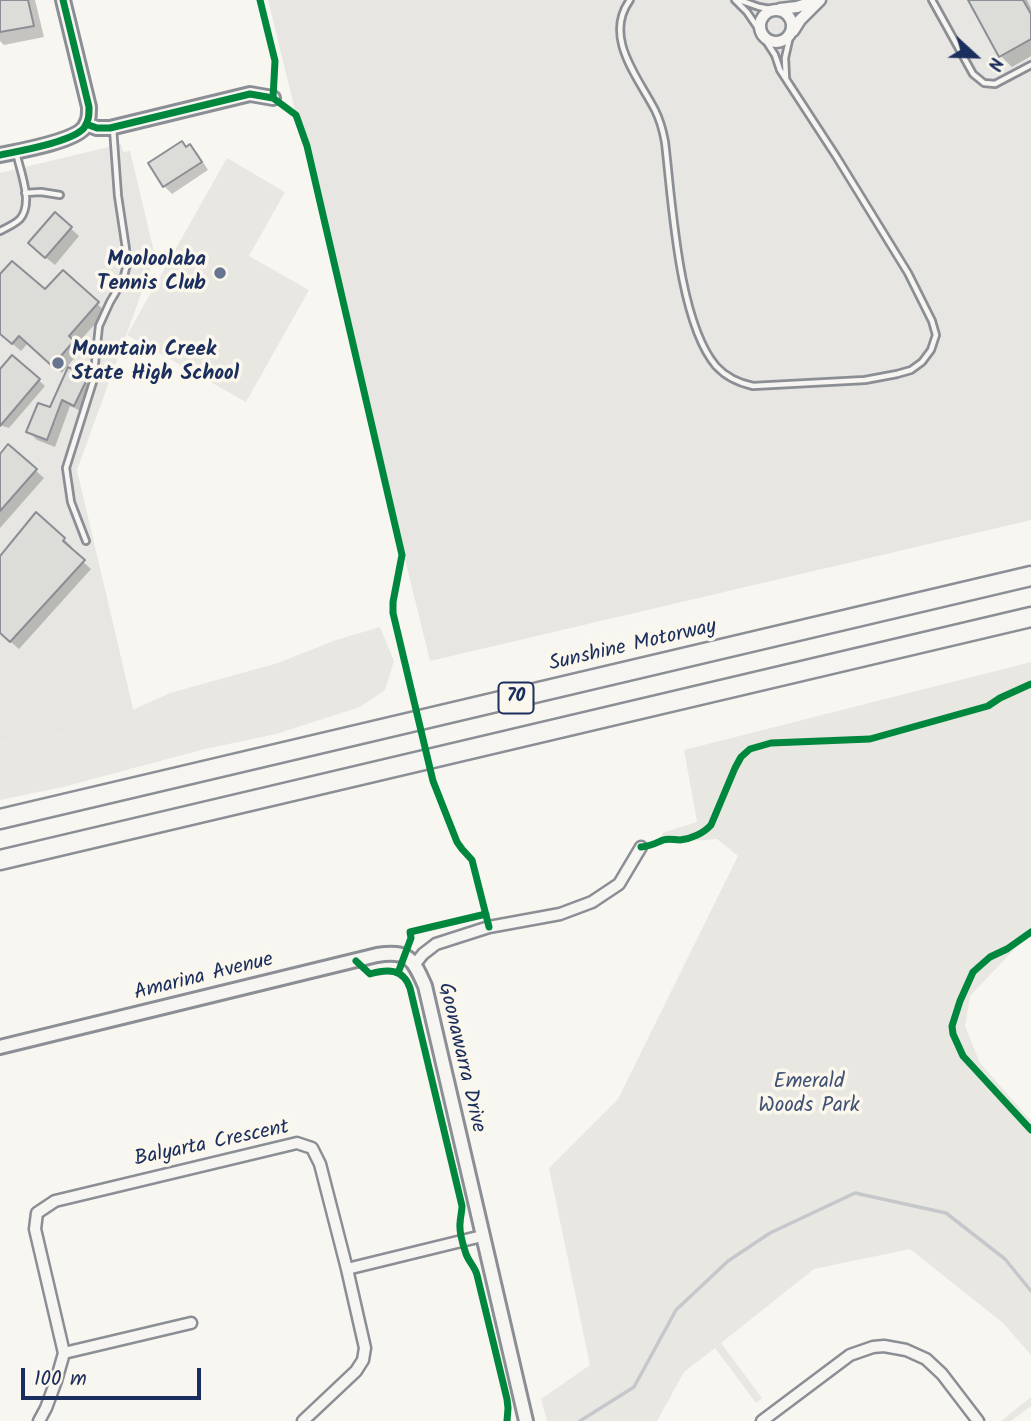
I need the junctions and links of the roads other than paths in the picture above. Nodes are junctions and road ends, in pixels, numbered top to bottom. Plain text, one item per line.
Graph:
1 (63, 0) edge
2 (630, 0) edge
3 (737, 0) edge
4 (819, 0) edge
5 (932, 0) edge
6 (776, 10) junction
7 (791, 34) junction
8 (763, 36) junction
9 (1031, 65) edge
10 (786, 79) junction
11 (273, 98) dead end
12 (86, 124) junction
13 (113, 127) junction
14 (16, 152) junction
15 (0, 155) edge
16 (25, 193) junction
17 (60, 195) dead end
18 (0, 231) edge
19 (86, 541) dead end
20 (1031, 576) edge
21 (1031, 617) edge
22 (0, 819) edge
23 (641, 847) dead end
24 (0, 860) edge
25 (415, 964) junction
26 (0, 1047) edge
27 (482, 1236) junction
28 (348, 1269) junction
29 (191, 1323) dead end
30 (64, 1353) junction
31 (39, 1421) edge
32 (303, 1421) edge
33 (526, 1421) edge
34 (762, 1421) edge
35 (978, 1421) edge

1 - 12 street
2 - 10 lane
3 - 6 lane
3 - 8 lane
4 - 6 street
4 - 7 street
5 - 9 lane
6 - 7 street
6 - 8 street
7 - 8 street
7 - 10 lane
8 - 10 lane
11 - 13 street
12 - 13 street
12 - 14 street
13 - 19 lane
14 - 15 street
14 - 16 lane
16 - 17 lane
16 - 18 lane
20 - 22 highway, Sunshine Motorway / 70
21 - 24 highway, 70
23 - 25 street, Goonawarra Drive
25 - 26 street, Amarina Avenue
25 - 27 street, Goonawarra Drive
27 - 28 street
27 - 33 street, Goonawarra Drive
28 - 30 street, Balyarta Crescent
28 - 32 street, Balyarta Crescent
29 - 30 street
30 - 31 street, Balyarta Crescent
34 - 35 street

